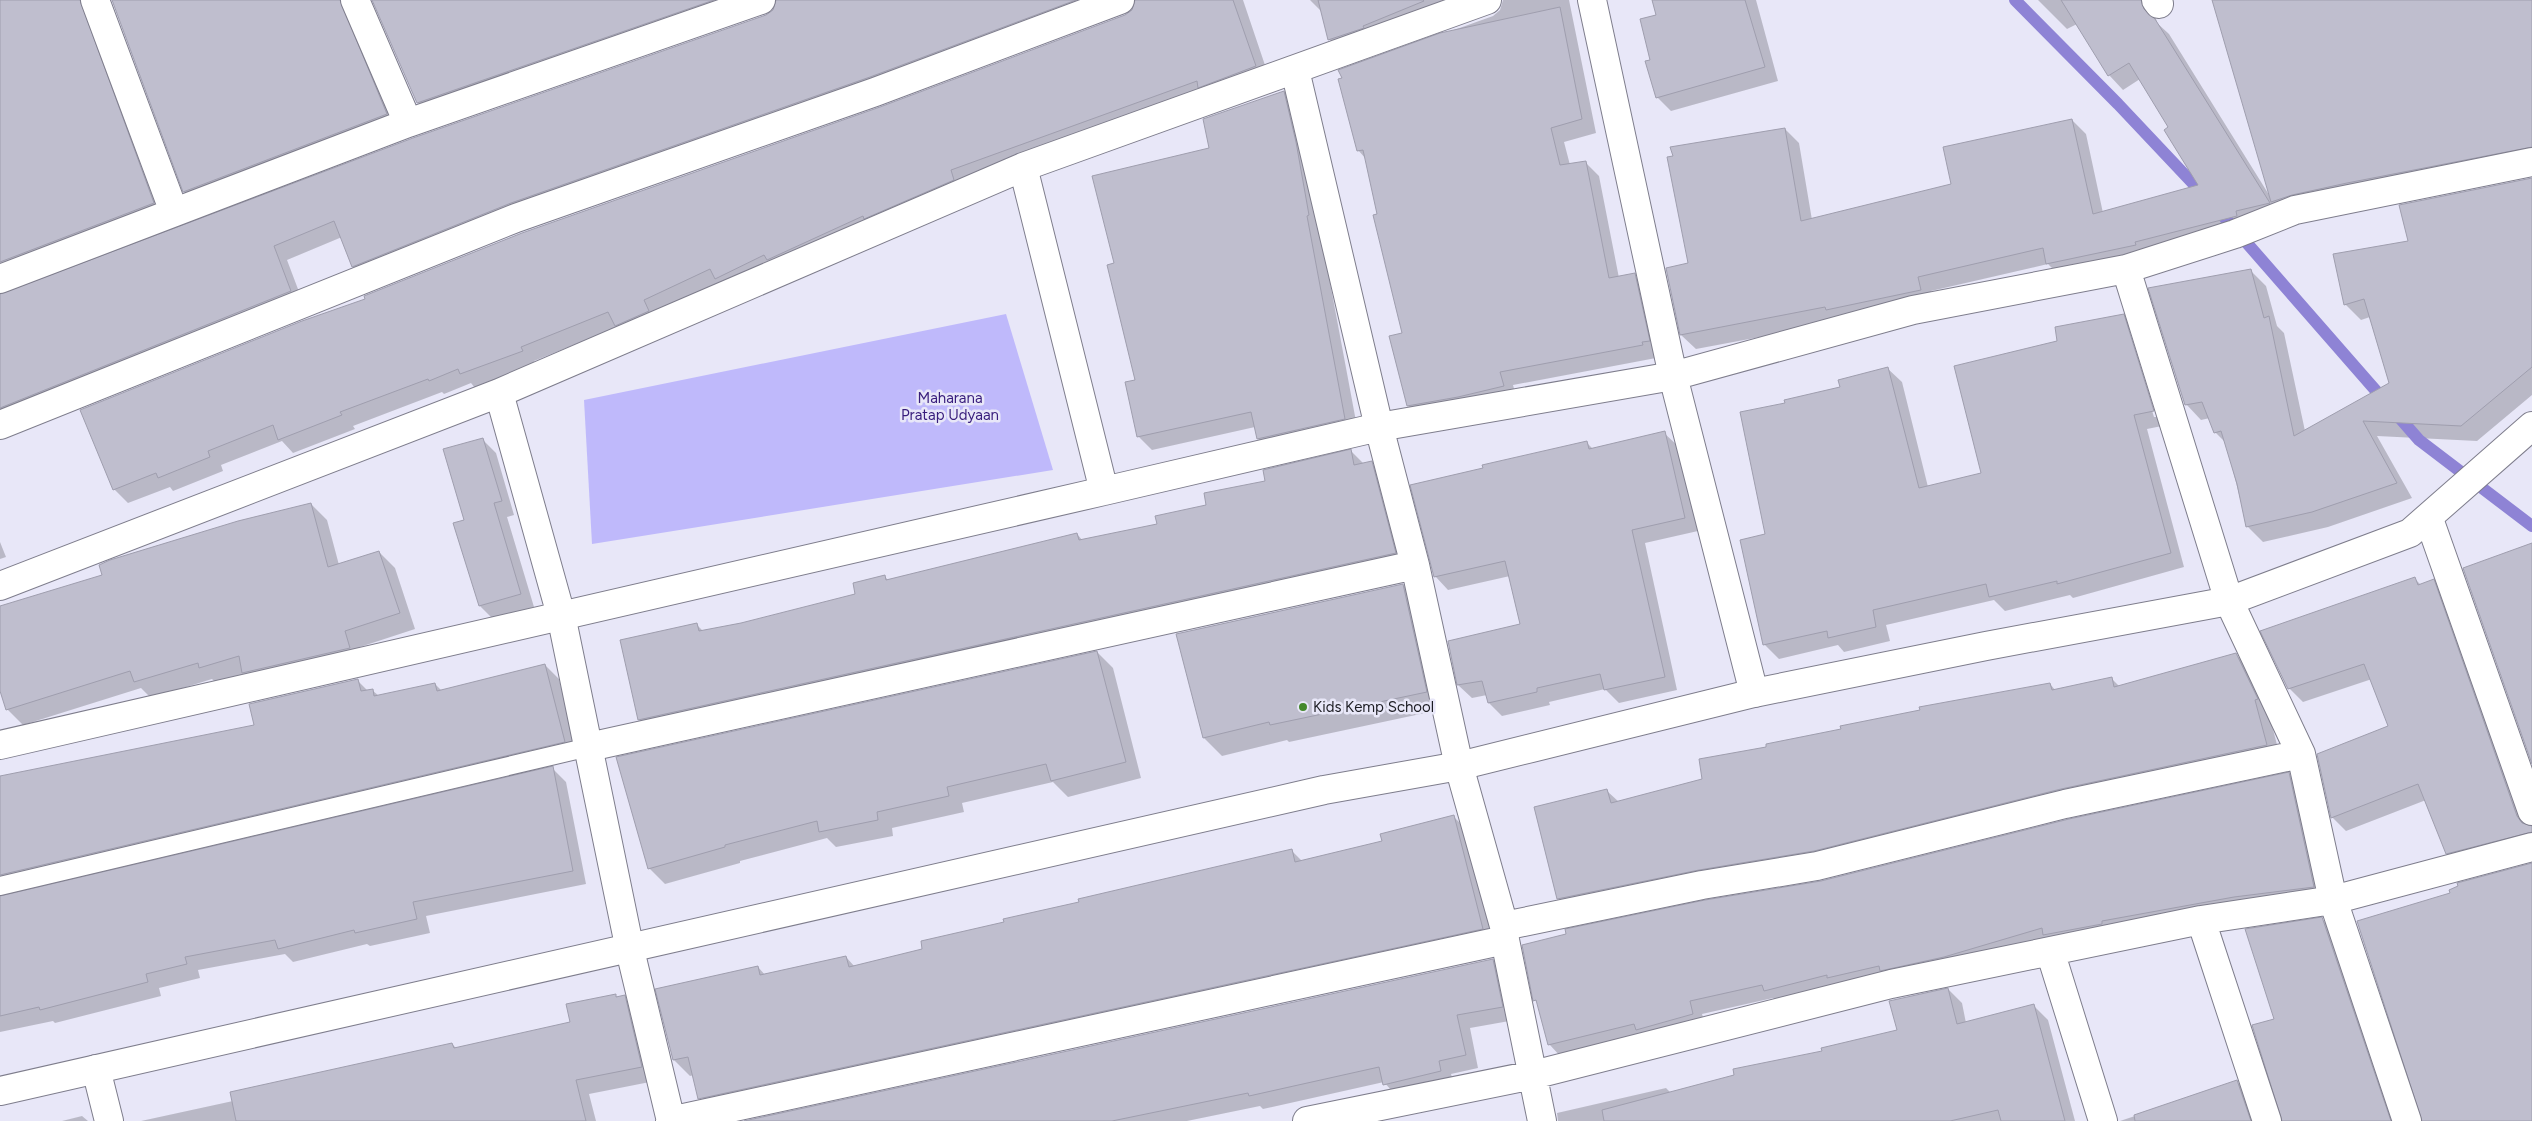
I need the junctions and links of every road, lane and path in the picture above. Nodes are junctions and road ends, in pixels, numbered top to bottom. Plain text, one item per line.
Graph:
1 (95, 0) edge
2 (355, 0) edge
3 (760, 0) edge
4 (1120, 0) edge
5 (1487, 0) edge
6 (1592, 0) edge
7 (1295, 70) junction
8 (408, 123) junction
9 (2532, 162) edge
10 (1023, 167) junction
11 (174, 212) junction
12 (2126, 269) junction
13 (0, 279) edge
14 (1673, 376) junction
15 (499, 393) junction
16 (0, 425) edge
17 (2532, 426) edge
18 (1379, 427) junction
19 (1104, 491) junction
20 (2429, 519) junction
21 (1415, 564) junction
22 (0, 586) edge
23 (2229, 601) junction
24 (561, 615) junction
25 (1754, 693) junction
26 (0, 745) edge
27 (589, 747) junction
28 (2301, 754) junction
29 (1459, 766) junction
30 (2532, 811) edge
31 (2532, 847) edge
32 (0, 886) edge
33 (2333, 900) junction
34 (2201, 920) junction
35 (1504, 933) junction
36 (630, 950) junction
37 (2050, 951) junction
38 (96, 1069) junction
39 (1533, 1074) junction
40 (0, 1091) edge
41 (109, 1121) edge
42 (671, 1121) edge
43 (1307, 1121) edge
44 (1542, 1121) edge
45 (2103, 1121) edge
46 (2267, 1121) edge
47 (2407, 1121) edge

1 - 11 street
2 - 8 street
3 - 8 street
4 - 16 street
5 - 7 street
6 - 14 street
7 - 10 street
7 - 18 street
8 - 11 street
9 - 12 street
10 - 15 street
10 - 19 street
11 - 13 street
12 - 14 street
12 - 23 street
14 - 18 street
14 - 25 street
15 - 22 street
15 - 24 street
17 - 20 street
18 - 19 street
18 - 21 street
19 - 24 street
20 - 23 street
20 - 30 street
21 - 27 street
21 - 29 street
23 - 25 street
23 - 28 street
24 - 26 street
24 - 27 street
25 - 29 street
27 - 32 lane
27 - 36 street
28 - 33 street
28 - 35 street
29 - 35 street
29 - 36 street
31 - 33 street
33 - 34 street
33 - 47 street
34 - 37 street
34 - 46 street
35 - 39 street
35 - 42 street
36 - 38 street
36 - 42 street
37 - 39 street
37 - 45 street
38 - 40 street
38 - 41 street
39 - 43 street
39 - 44 street

